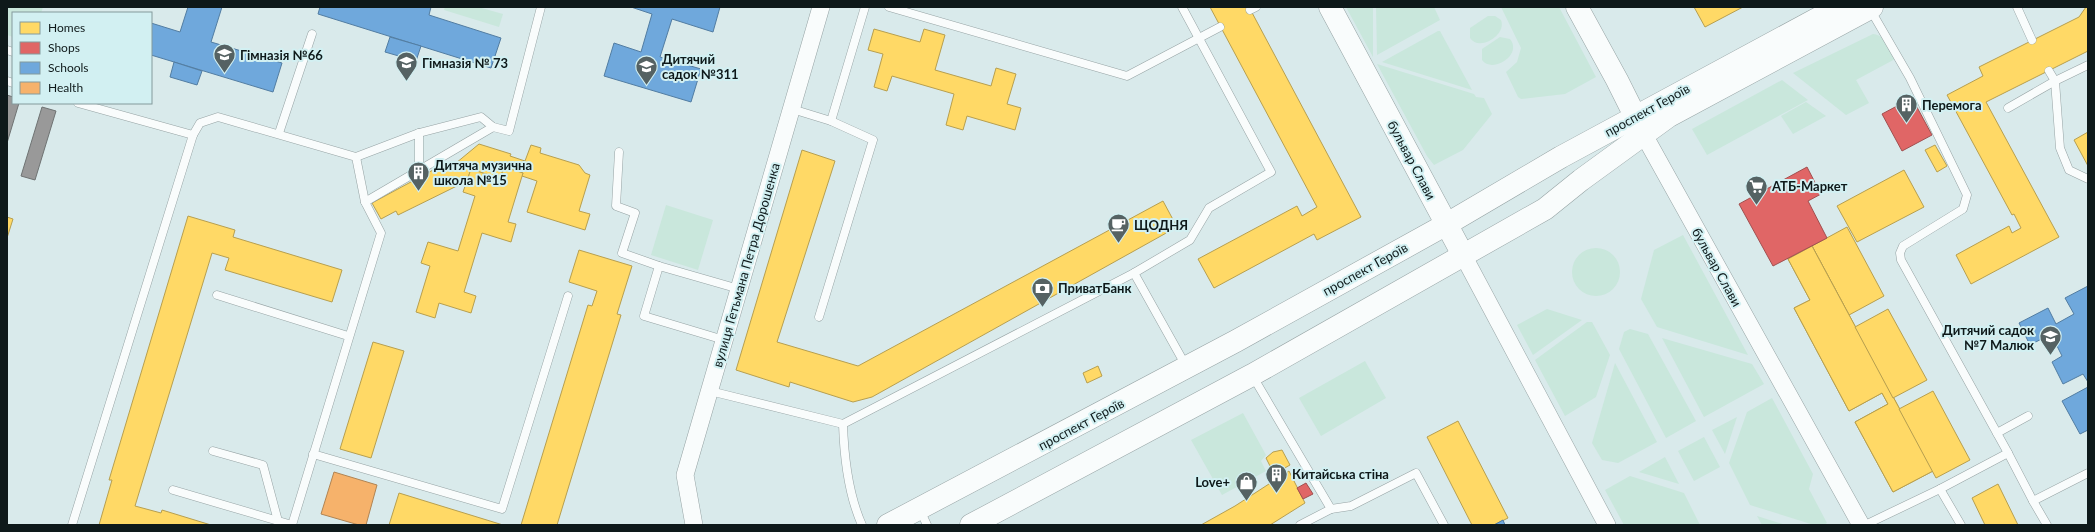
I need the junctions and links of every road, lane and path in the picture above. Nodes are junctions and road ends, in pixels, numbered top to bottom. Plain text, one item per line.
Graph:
1 (541, 7) edge
2 (821, 7) edge
3 (865, 7) edge
4 (888, 7) edge
5 (1182, 7) edge
6 (1330, 7) edge
7 (1577, 7) edge
8 (1839, 7) edge
9 (2017, 7) edge
10 (1871, 8) edge
11 (1220, 27) dead end
12 (312, 34) dead end
13 (1200, 39) junction
14 (2032, 40) dead end
15 (2088, 65) edge
16 (2049, 71) dead end
17 (2055, 81) junction
18 (82, 104) edge
19 (2008, 108) dead end
20 (792, 109) junction
21 (831, 121) junction
22 (1640, 126) junction
23 (493, 127) junction
24 (279, 133) junction
25 (419, 133) junction
26 (193, 135) junction
27 (619, 152) dead end
28 (356, 157) junction
29 (419, 170) junction
30 (2088, 179) edge
31 (364, 202) junction
32 (1447, 224) junction
33 (1463, 255) junction
34 (659, 266) junction
35 (1134, 273) junction
36 (739, 289) junction
37 (217, 295) dead end
38 (568, 296) dead end
39 (819, 317) dead end
40 (348, 336) junction
41 (724, 340) junction
42 (1187, 367) junction
43 (1252, 375) junction
44 (710, 391) junction
45 (2028, 416) dead end
46 (843, 424) junction
47 (1997, 432) junction
48 (213, 451) dead end
49 (2008, 453) junction
50 (313, 454) junction
51 (2088, 473) edge
52 (1940, 489) junction
53 (174, 490) dead end
54 (2032, 501) junction
55 (1331, 509) junction
56 (923, 517) edge
57 (278, 521) junction
58 (977, 524) edge
59 (72, 525) edge
60 (292, 525) edge
61 (694, 525) edge
62 (862, 525) edge
63 (888, 525) edge
64 (1300, 525) edge
65 (1444, 525) edge
66 (1607, 525) edge
67 (1861, 525) edge
68 (1865, 525) edge
69 (1961, 525) edge
70 (2047, 525) edge

1 - 23 lane
2 - 20 street, вулиця Гетьмана Петра Дорошенка
3 - 21 lane
4 - 13 lane
5 - 13 lane
6 - 32 main road, бульвар Слави
7 - 22 main road, бульвар Слави
8 - 22 main road, проспект Героїв
9 - 14 lane
10 - 22 main road, проспект Героїв
10 - 47 lane
11 - 13 lane
12 - 24 lane
13 - 35 lane
15 - 17 lane
16 - 17 lane
17 - 19 lane
17 - 30 lane
18 - 26 lane
20 - 21 lane
20 - 36 street, вулиця Гетьмана Петра Дорошенка
21 - 39 lane
22 - 32 main road, проспект Героїв
22 - 33 main road, проспект Героїв
22 - 67 street, бульвар Слави
23 - 25 lane
23 - 29 lane
24 - 26 lane
24 - 28 lane
25 - 28 lane
25 - 29 lane
26 - 59 lane
27 - 34 lane
28 - 31 lane
29 - 31 lane
31 - 40 lane
32 - 33 main road, бульвар Слави
32 - 42 main road, проспект Героїв
33 - 43 main road, проспект Героїв
33 - 66 street, бульвар Слави
34 - 36 lane
34 - 41 lane
35 - 42 lane
35 - 46 lane
36 - 41 street, вулиця Гетьмана Петра Дорошенка
37 - 40 lane
38 - 50 lane
40 - 50 lane
41 - 44 street, вулиця Гетьмана Петра Дорошенка
42 - 56 main road, проспект Героїв
43 - 55 lane
43 - 58 main road, проспект Героїв
44 - 46 lane
44 - 61 street, вулиця Гетьмана Петра Дорошенка
45 - 47 lane
46 - 62 lane
47 - 49 lane
48 - 57 lane
49 - 52 lane
49 - 54 lane
50 - 60 lane
51 - 54 lane
52 - 68 lane
52 - 69 lane
53 - 57 lane
54 - 70 lane
55 - 64 lane
55 - 65 lane
56 - 63 main road, проспект Героїв
57 - 60 lane

